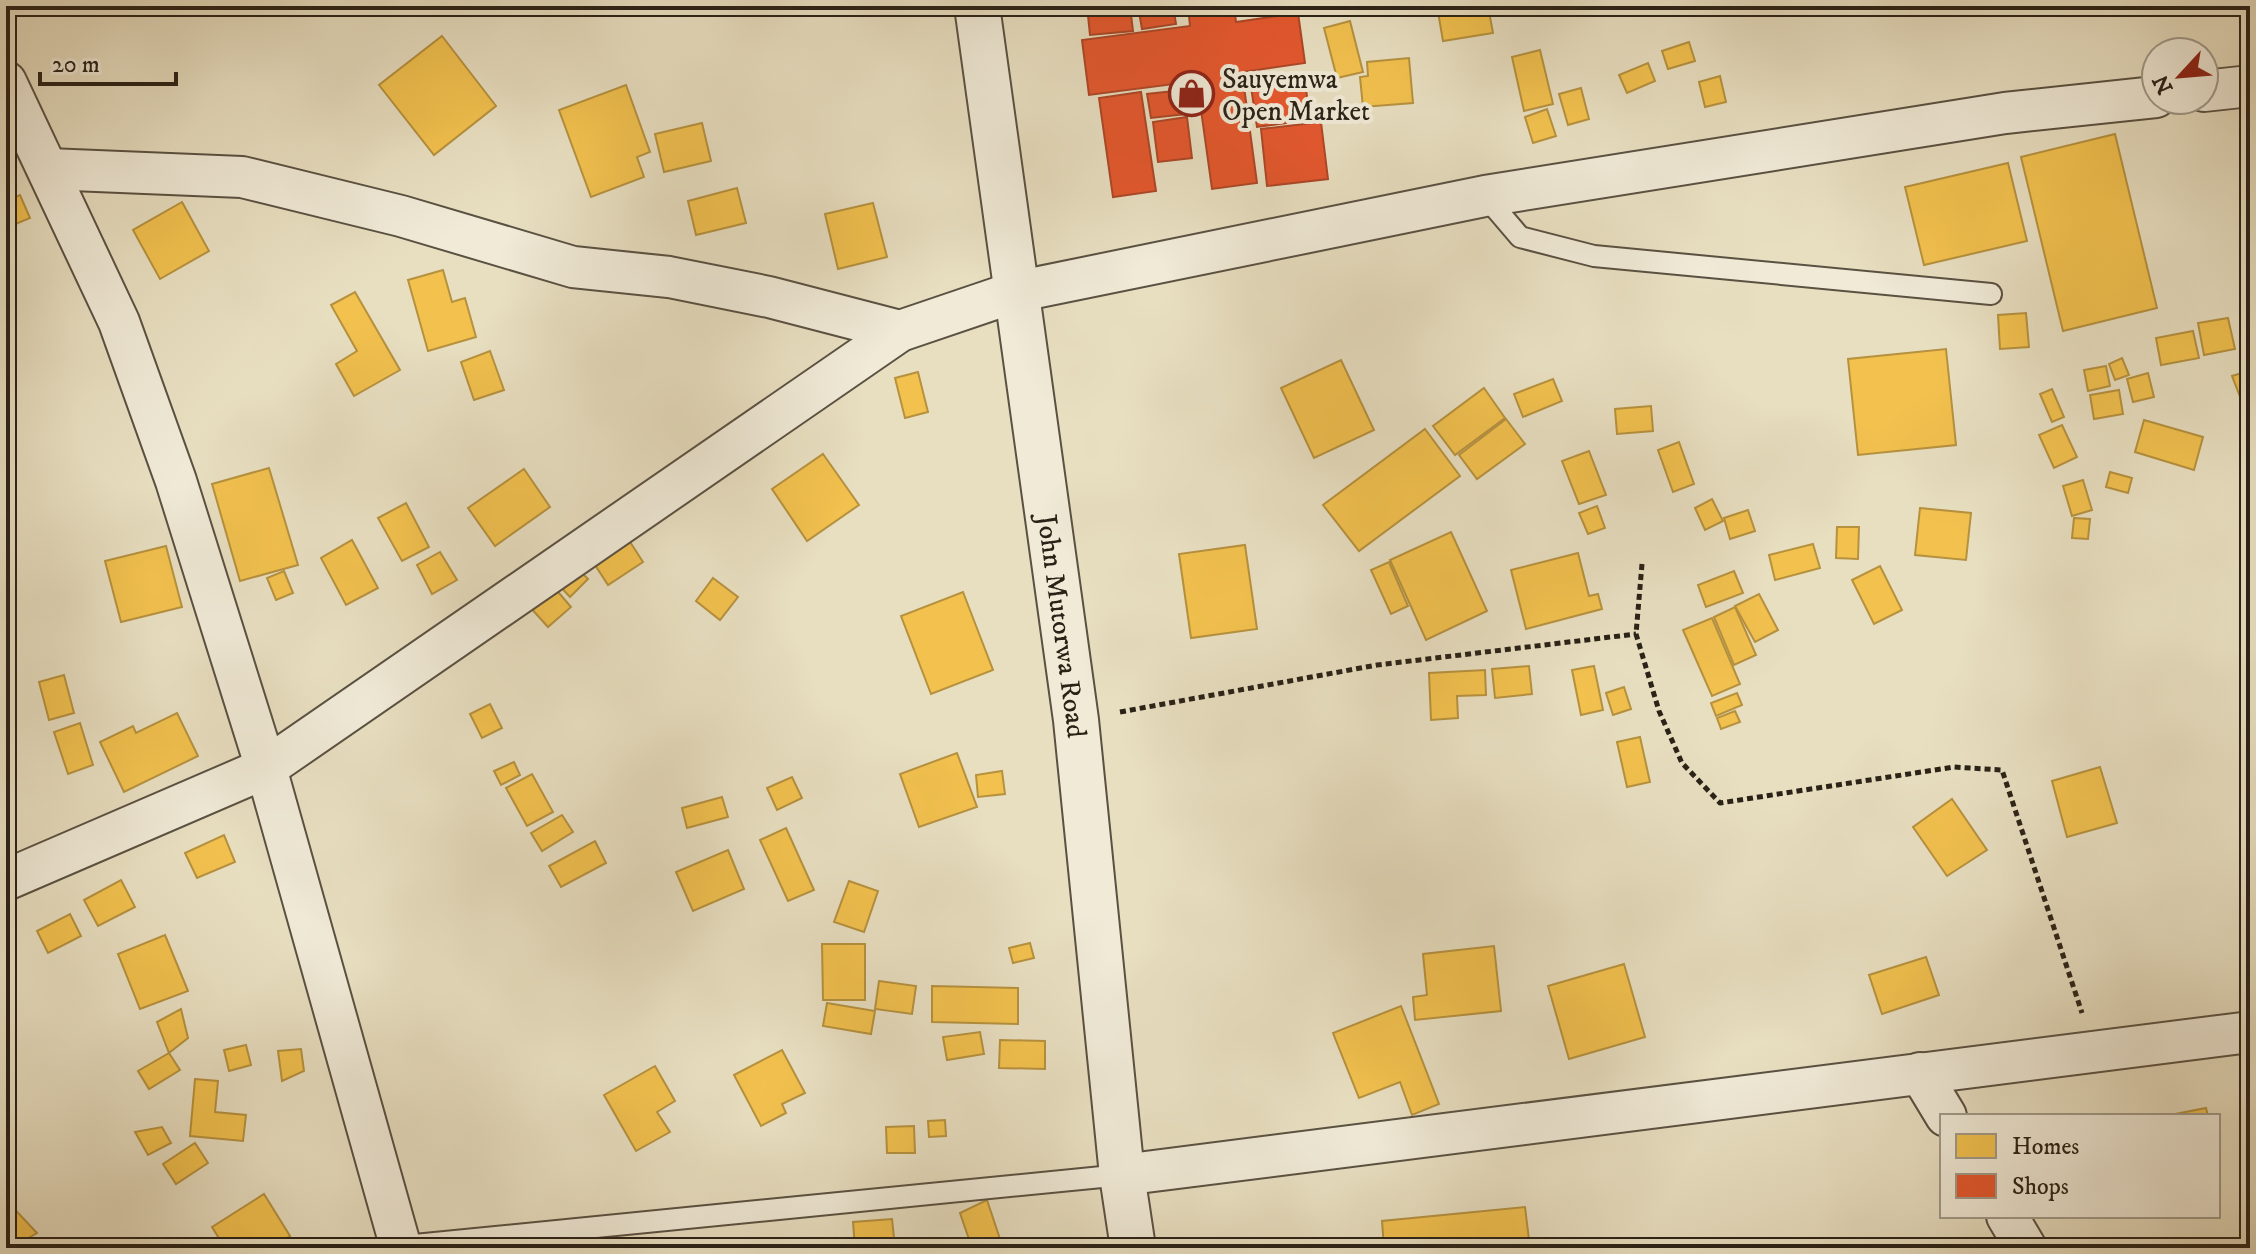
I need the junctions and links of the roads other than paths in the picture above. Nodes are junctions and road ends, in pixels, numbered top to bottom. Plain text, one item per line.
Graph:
1 (977, 6) edge
2 (6, 82) edge
3 (2250, 86) edge
4 (2220, 89) edge
5 (2140, 99) edge
6 (48, 169) junction
7 (1485, 196) junction
8 (1015, 292) junction
9 (1991, 294) dead end
10 (900, 331) junction
11 (266, 768) junction
12 (6, 880) edge
13 (2250, 1032) edge
14 (1920, 1073) junction
15 (1945, 1114) edge
16 (1122, 1175) junction
17 (2008, 1218) edge
18 (397, 1247) edge
19 (1133, 1248) edge
20 (2026, 1248) edge

1 - 8 street, John Mutorwa Road
2 - 6 street
3 - 4 street
5 - 7 street
6 - 10 street
6 - 11 street
7 - 8 street
7 - 9 lane
8 - 10 street
8 - 16 street, John Mutorwa Road
10 - 11 street
11 - 12 street
11 - 18 street
13 - 14 street
14 - 15 street
14 - 16 street
16 - 18 lane
16 - 19 street, John Mutorwa Road
17 - 20 street

